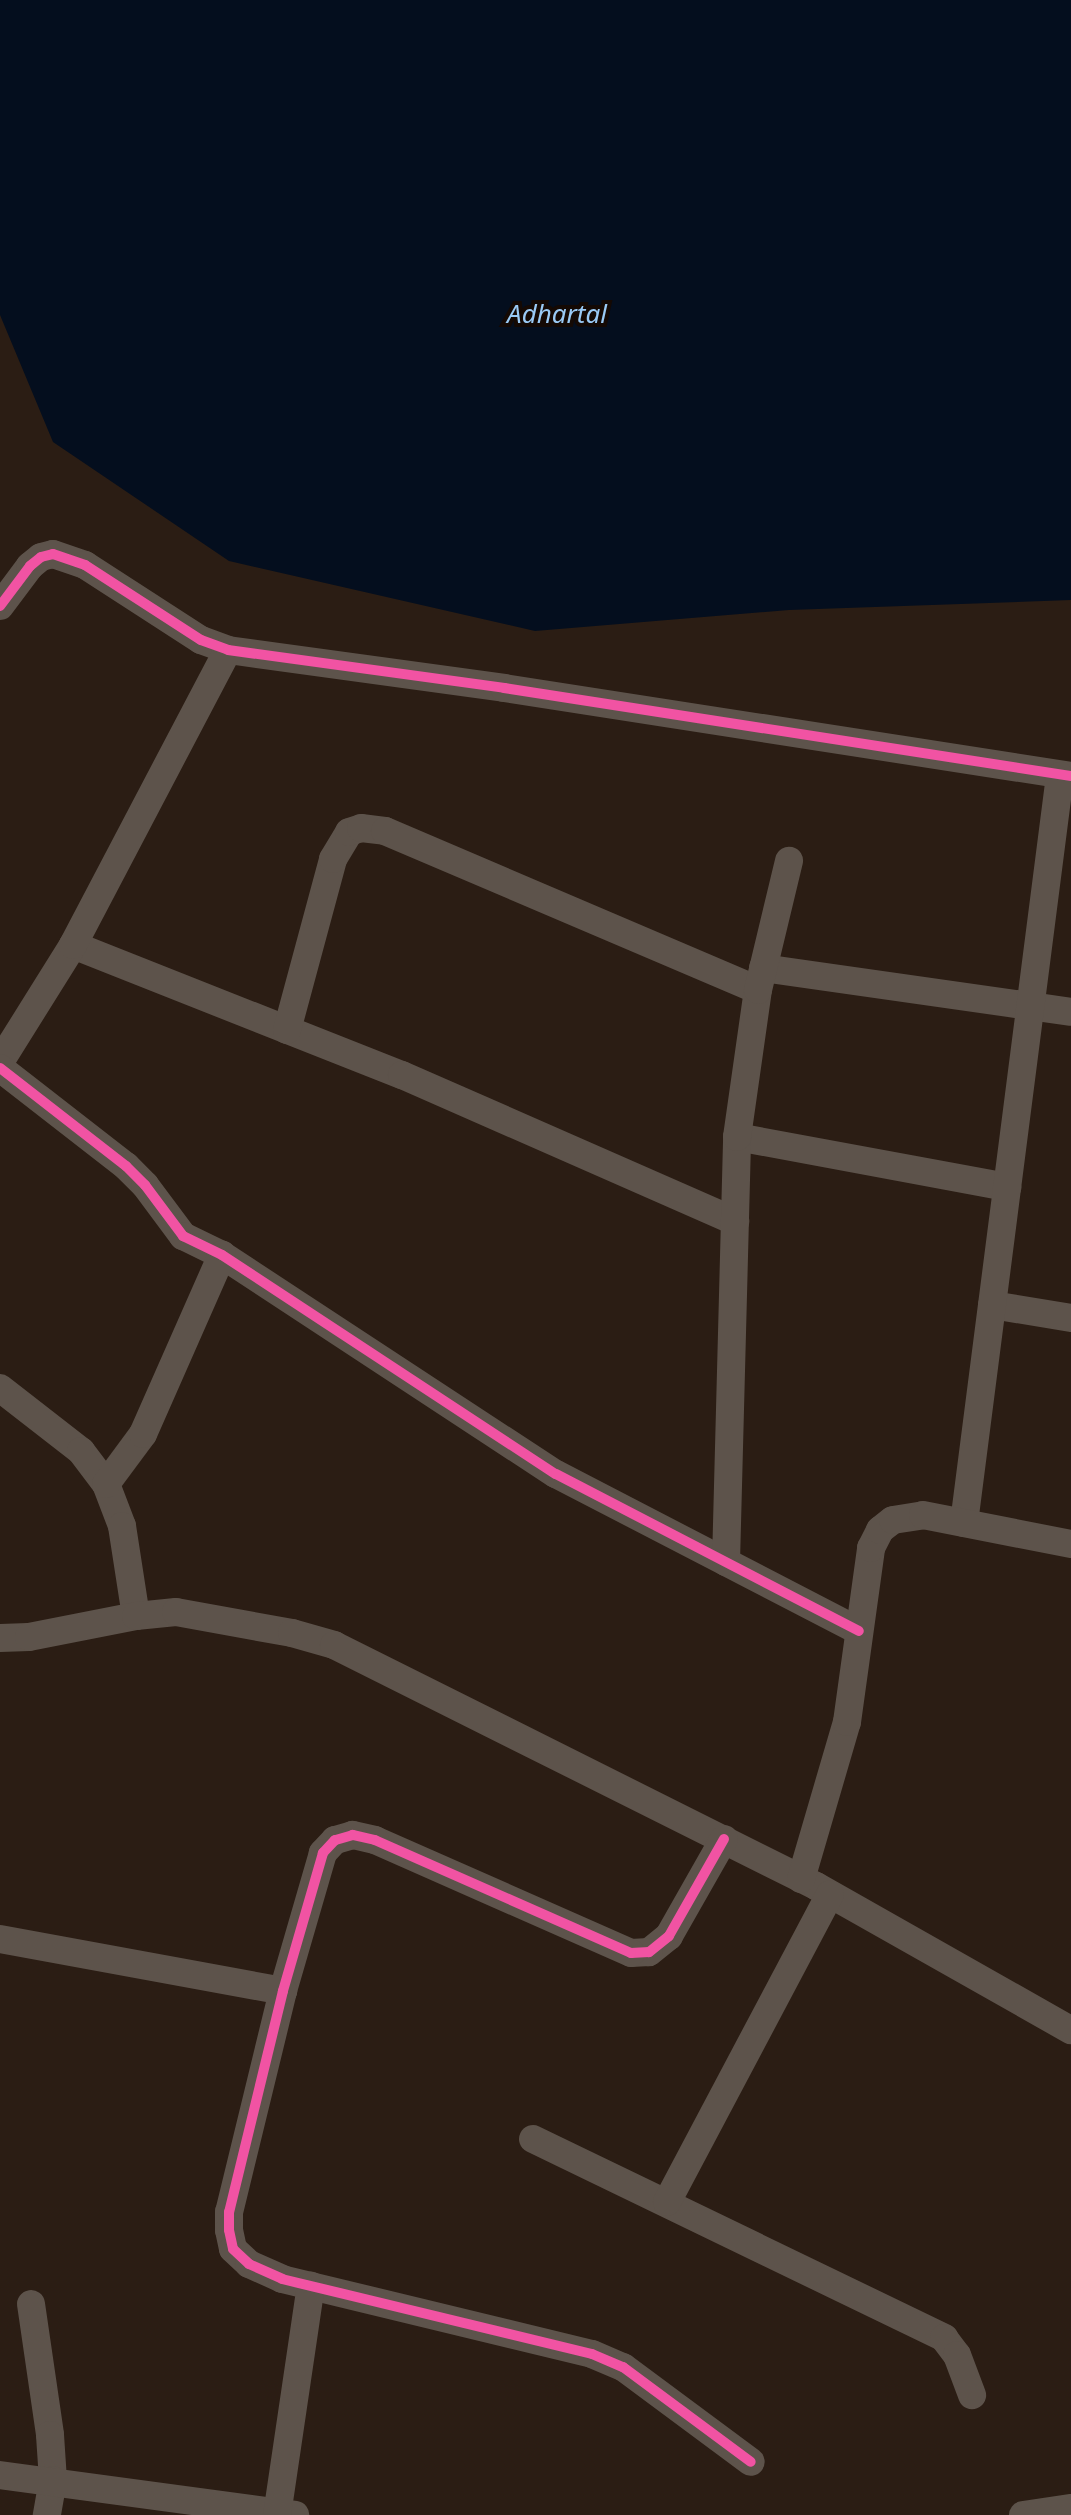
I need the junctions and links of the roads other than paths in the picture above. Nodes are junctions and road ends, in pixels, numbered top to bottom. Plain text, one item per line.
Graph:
1 (3, 596) edge
2 (228, 650) junction
3 (1065, 776) edge
4 (789, 861) dead end
5 (73, 945) junction
6 (761, 979) junction
7 (1030, 1007) junction
8 (1071, 1012) edge
9 (287, 1030) junction
10 (0, 1062) edge
11 (0, 1068) edge
12 (737, 1137) junction
13 (1007, 1187) junction
14 (735, 1221) junction
15 (222, 1255) junction
16 (992, 1305) junction
17 (1071, 1318) edge
18 (0, 1388) edge
19 (106, 1484) junction
20 (964, 1523) junction
21 (1071, 1544) edge
22 (726, 1562) junction
23 (136, 1616) junction
24 (859, 1631) junction
25 (0, 1638) edge
26 (724, 1839) junction
27 (801, 1879) junction
28 (830, 1894) junction
29 (0, 1939) edge
30 (283, 1991) junction
31 (1071, 2030) edge
32 (533, 2139) dead end
33 (667, 2202) junction
34 (311, 2286) junction
35 (31, 2304) dead end
36 (972, 2395) dead end
37 (751, 2462) dead end
38 (0, 2475) edge
39 (53, 2480) junction
40 (1071, 2508) edge
41 (284, 2514) edge
42 (47, 2515) edge
43 (1023, 2515) edge

1 - 2 street
2 - 3 street
2 - 5 street
3 - 7 street
4 - 6 street
5 - 9 street
5 - 10 street
6 - 7 street
6 - 9 street
6 - 12 street
7 - 8 street
7 - 13 street
9 - 14 street
11 - 15 street
12 - 13 street
12 - 14 street
13 - 16 street
14 - 22 street
15 - 19 street
15 - 22 street
16 - 17 street
16 - 20 street
18 - 19 street
19 - 23 street
20 - 21 street
20 - 24 street
22 - 24 street
23 - 25 street
23 - 26 street
24 - 27 street
26 - 27 street
26 - 30 street
27 - 28 street
28 - 31 street
28 - 33 street
29 - 30 street
30 - 34 street
32 - 33 street
33 - 36 street
34 - 37 street
34 - 41 street
35 - 39 street
38 - 39 street
39 - 41 street
39 - 42 street
40 - 43 street

